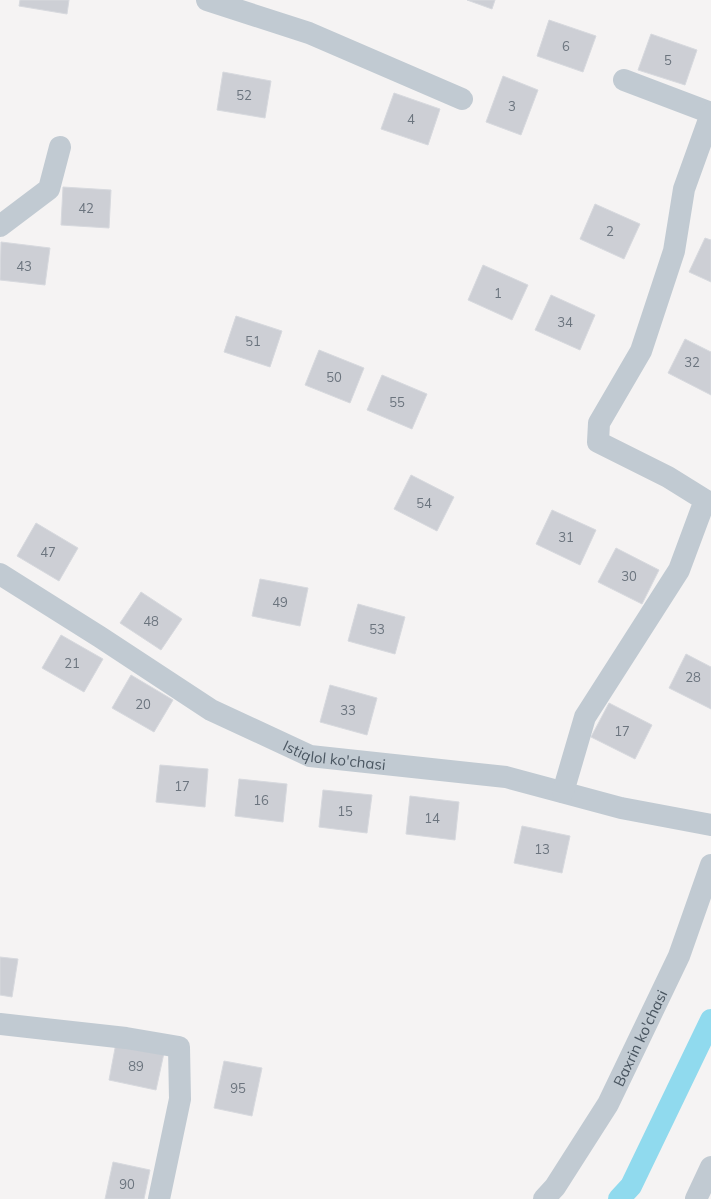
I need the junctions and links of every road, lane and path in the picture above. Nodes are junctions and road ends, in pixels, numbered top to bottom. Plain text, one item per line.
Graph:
1 (207, 0) edge
2 (624, 80) dead end
3 (462, 99) dead end
4 (711, 113) edge
5 (60, 147) dead end
6 (0, 226) edge
7 (0, 574) edge
8 (563, 792) junction
9 (711, 826) edge
10 (711, 864) edge
11 (0, 1024) edge
12 (711, 1167) edge
13 (159, 1199) edge
14 (544, 1199) edge
15 (696, 1199) edge

1 - 3 street
2 - 4 street
4 - 8 street
5 - 6 street
7 - 8 street, Istiqlol ko'chasi
8 - 9 street, Istiqlol ko'chasi
10 - 14 street, Baxrin ko'chasi
11 - 13 street
12 - 15 street

